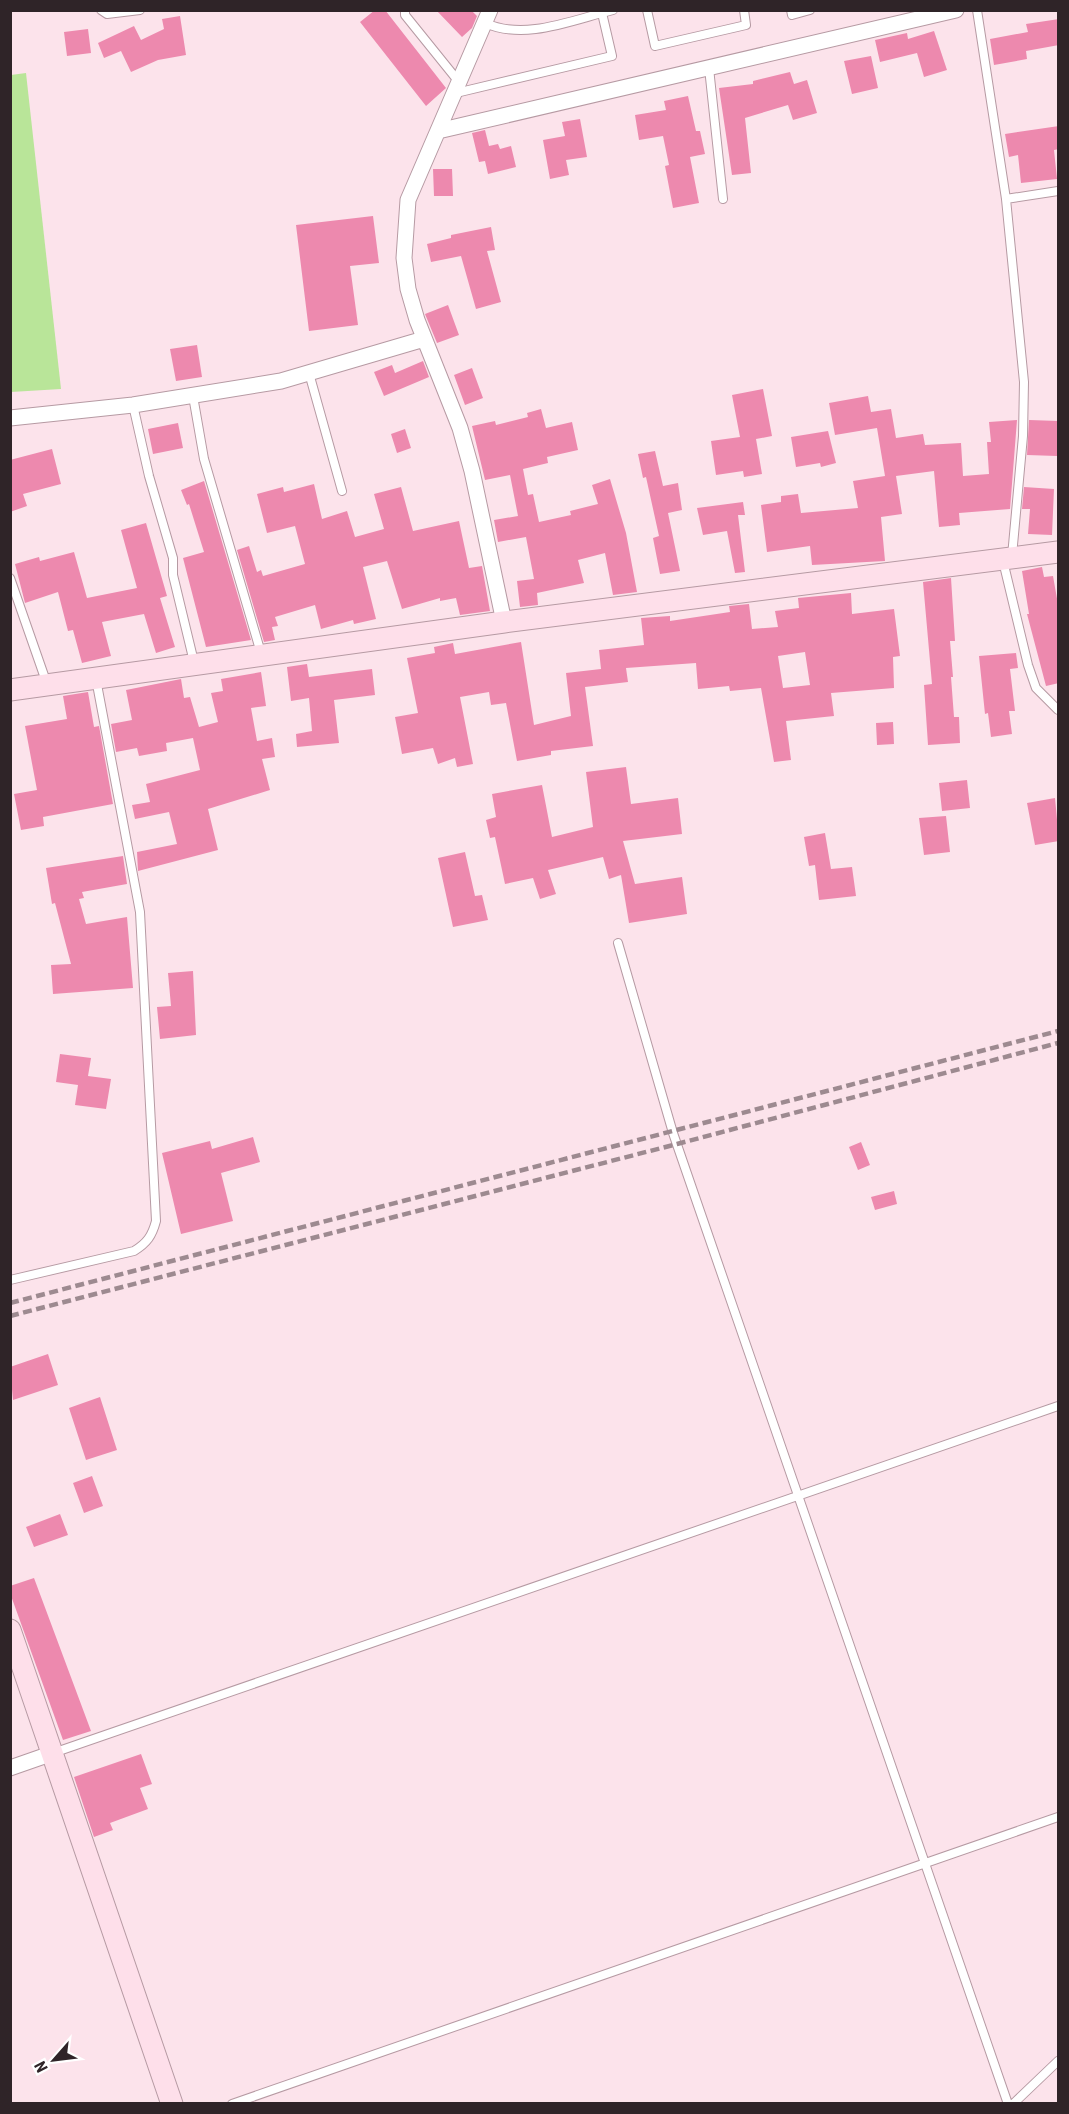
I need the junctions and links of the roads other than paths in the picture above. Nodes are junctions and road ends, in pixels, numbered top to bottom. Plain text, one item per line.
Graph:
1 (101, 10) edge
2 (140, 10) edge
3 (405, 10) edge
4 (613, 10) edge
5 (647, 10) edge
6 (744, 10) edge
7 (791, 10) edge
8 (810, 10) edge
9 (956, 10) edge
10 (977, 10) edge
11 (602, 13) junction
12 (585, 14) edge
13 (488, 17) edge
14 (709, 68) junction
15 (457, 88) junction
16 (438, 131) junction
17 (1059, 191) edge
18 (723, 199) dead end
19 (1006, 199) junction
20 (424, 339) junction
21 (309, 373) junction
22 (193, 396) junction
23 (133, 405) junction
24 (10, 418) edge
25 (342, 491) dead end
26 (1059, 552) edge
27 (1008, 559) junction
28 (10, 578) edge
29 (504, 622) junction
30 (262, 654) junction
31 (195, 664) junction
32 (96, 677) junction
33 (47, 685) junction
34 (10, 690) edge
35 (1059, 710) edge
36 (618, 943) dead end
37 (10, 1280) edge
38 (1059, 1406) edge
39 (798, 1495) junction
40 (10, 1630) edge
41 (53, 1753) junction
42 (10, 1768) edge
43 (1059, 1817) edge
44 (924, 1864) junction
45 (1059, 2061) edge
46 (172, 2103) edge
47 (232, 2103) edge
48 (1008, 2103) edge
49 (1013, 2103) edge

1 - 2 lane
3 - 15 lane
4 - 11 lane
5 - 6 lane
7 - 8 lane
9 - 14 street
10 - 19 lane
11 - 12 lane
11 - 15 lane
12 - 13 lane
13 - 15 street
14 - 16 street
14 - 18 lane
15 - 16 street
16 - 20 street
17 - 19 lane
19 - 27 lane
20 - 21 street
20 - 29 street
21 - 22 street
21 - 25 lane
22 - 23 street
22 - 30 lane
23 - 24 street
23 - 31 lane
26 - 27 street
27 - 29 street
27 - 35 lane
28 - 33 lane
29 - 30 street
30 - 31 street
31 - 32 street
32 - 33 street
32 - 37 lane
33 - 34 street
36 - 39 lane
38 - 39 lane
39 - 41 lane
39 - 44 lane
40 - 41 street
41 - 42 street
41 - 46 street
43 - 44 lane
44 - 47 lane
44 - 48 lane
45 - 49 lane

